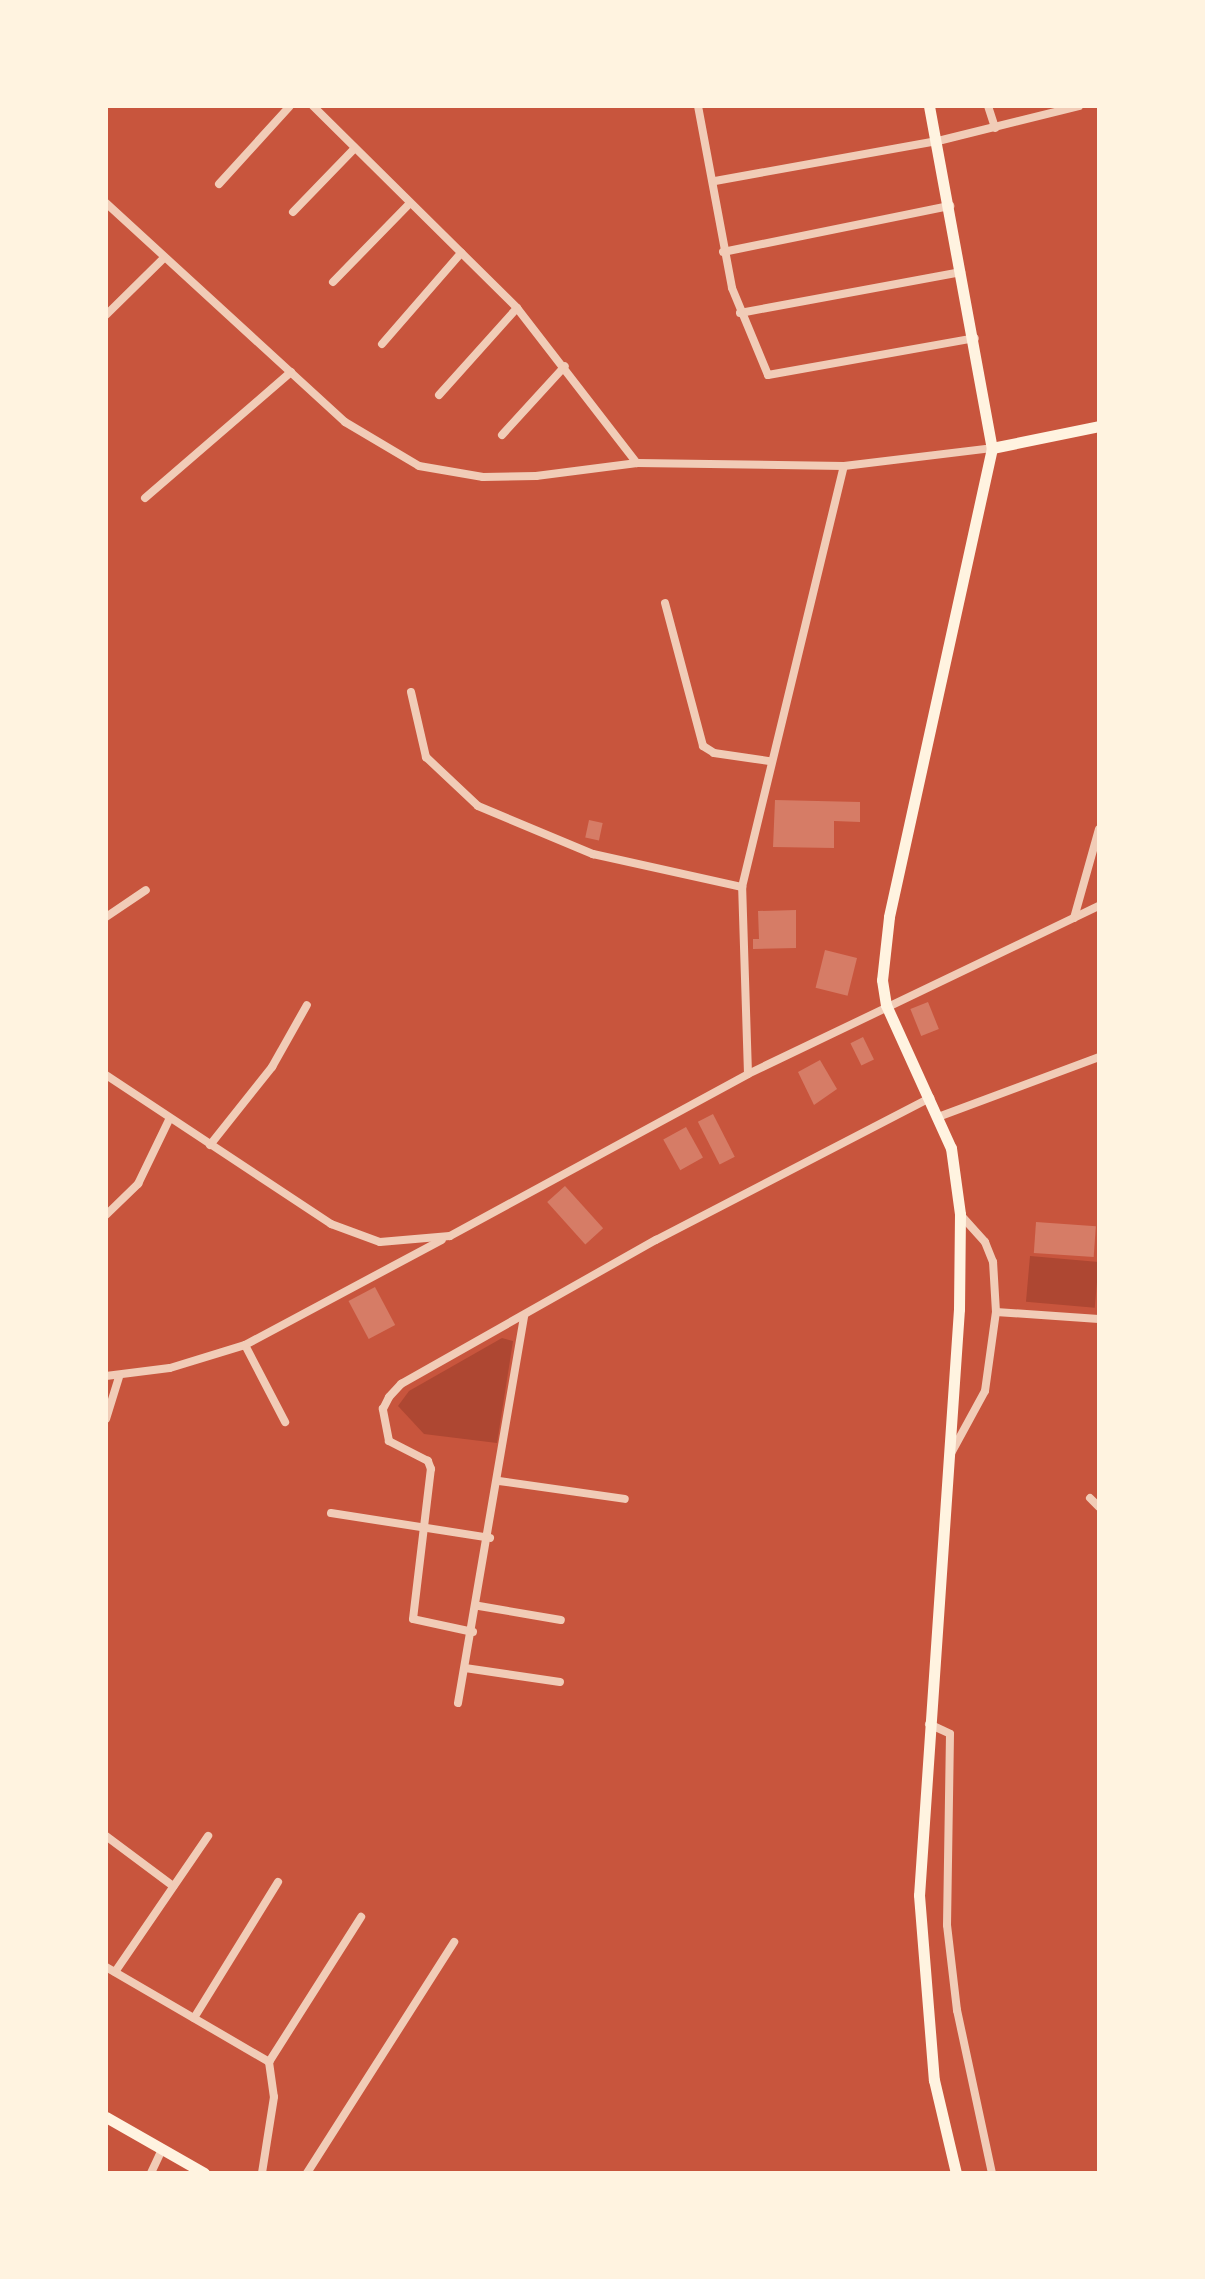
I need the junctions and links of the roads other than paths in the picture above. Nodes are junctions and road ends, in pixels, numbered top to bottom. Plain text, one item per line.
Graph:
1 (290, 106) edge
2 (313, 106) edge
3 (698, 106) edge
4 (929, 106) edge
5 (988, 106) edge
6 (1079, 106) edge
7 (1060, 108) edge
8 (995, 128) junction
9 (938, 141) junction
10 (355, 148) junction
11 (715, 181) junction
12 (219, 184) dead end
13 (106, 203) edge
14 (409, 204) junction
15 (951, 206) junction
16 (293, 212) dead end
17 (723, 252) junction
18 (461, 253) junction
19 (164, 258) junction
20 (962, 271) junction
21 (333, 282) dead end
22 (517, 308) junction
23 (740, 313) junction
24 (106, 315) edge
25 (975, 338) junction
26 (382, 344) dead end
27 (565, 366) junction
28 (291, 372) junction
29 (439, 395) dead end
30 (1099, 426) edge
31 (502, 435) dead end
32 (992, 448) junction
33 (637, 463) junction
34 (844, 466) junction
35 (145, 498) dead end
36 (665, 603) dead end
37 (411, 692) dead end
38 (769, 761) junction
39 (1099, 829) edge
40 (742, 887) junction
41 (146, 890) dead end
42 (1099, 906) edge
43 (106, 917) edge
44 (1074, 918) junction
45 (307, 1005) dead end
46 (886, 1005) junction
47 (1098, 1061) edge
48 (748, 1074) junction
49 (106, 1075) edge
50 (930, 1098) junction
51 (938, 1117) junction
52 (169, 1120) junction
53 (210, 1145) junction
54 (960, 1214) junction
55 (106, 1215) edge
56 (450, 1236) junction
57 (996, 1312) junction
58 (524, 1316) junction
59 (1099, 1319) edge
60 (245, 1345) junction
61 (106, 1376) edge
62 (119, 1377) junction
63 (106, 1419) edge
64 (285, 1422) dead end
65 (946, 1461) junction
66 (499, 1481) junction
67 (1090, 1498) dead end
68 (625, 1499) dead end
69 (1099, 1507) edge
70 (331, 1513) dead end
71 (423, 1526) junction
72 (490, 1538) junction
73 (479, 1606) junction
74 (561, 1620) dead end
75 (473, 1632) junction
76 (465, 1668) junction
77 (560, 1682) dead end
78 (458, 1703) dead end
79 (928, 1723) junction
80 (106, 1836) edge
81 (208, 1836) dead end
82 (278, 1882) dead end
83 (173, 1886) junction
84 (361, 1917) dead end
85 (454, 1942) dead end
86 (106, 1967) edge
87 (115, 1972) junction
88 (194, 2018) junction
89 (269, 2062) junction
90 (106, 2117) edge
91 (162, 2149) junction
92 (151, 2173) edge
93 (204, 2173) edge
94 (262, 2173) edge
95 (307, 2173) edge
96 (956, 2173) edge
97 (992, 2173) edge

1 - 12 street
2 - 10 street
3 - 11 street
4 - 9 main road
5 - 8 street
6 - 7 street
7 - 8 street
8 - 9 street
9 - 11 street
9 - 15 main road
10 - 14 street
10 - 16 street
11 - 17 street
13 - 19 street
14 - 18 street
14 - 21 street
15 - 17 street
15 - 20 main road
17 - 23 street
18 - 22 street
18 - 26 street
19 - 24 street
19 - 28 street
20 - 23 street
20 - 25 main road
22 - 27 street
22 - 29 street
23 - 25 street
25 - 32 main road
27 - 31 street
27 - 33 street
28 - 33 street
28 - 35 street
30 - 32 main road
32 - 34 street
32 - 46 main road
33 - 34 street
34 - 38 street
36 - 38 street
37 - 40 street
38 - 40 street
39 - 44 street
40 - 48 street
41 - 43 street
42 - 44 street
44 - 46 street
45 - 53 street
46 - 48 street
46 - 50 main road
47 - 51 street
48 - 56 street
49 - 52 street
50 - 51 main road
50 - 58 street
51 - 54 main road
52 - 53 street
52 - 55 street
53 - 56 street
54 - 57 street
54 - 65 main road
56 - 60 street
57 - 59 street
57 - 65 street
58 - 66 street
58 - 71 street
60 - 62 street
60 - 64 street
61 - 62 street
62 - 63 street
65 - 79 main road
66 - 68 street
66 - 72 street
67 - 69 street
70 - 71 street
71 - 72 street
71 - 75 street
72 - 73 street
73 - 74 street
73 - 75 street
75 - 76 street
76 - 77 street
76 - 78 street
79 - 96 main road
79 - 97 street
80 - 83 street
81 - 83 street
82 - 88 street
83 - 87 street
84 - 89 street
85 - 95 street
86 - 87 street
87 - 88 street
88 - 89 street
89 - 94 street
90 - 91 main road
91 - 92 street
91 - 93 main road

